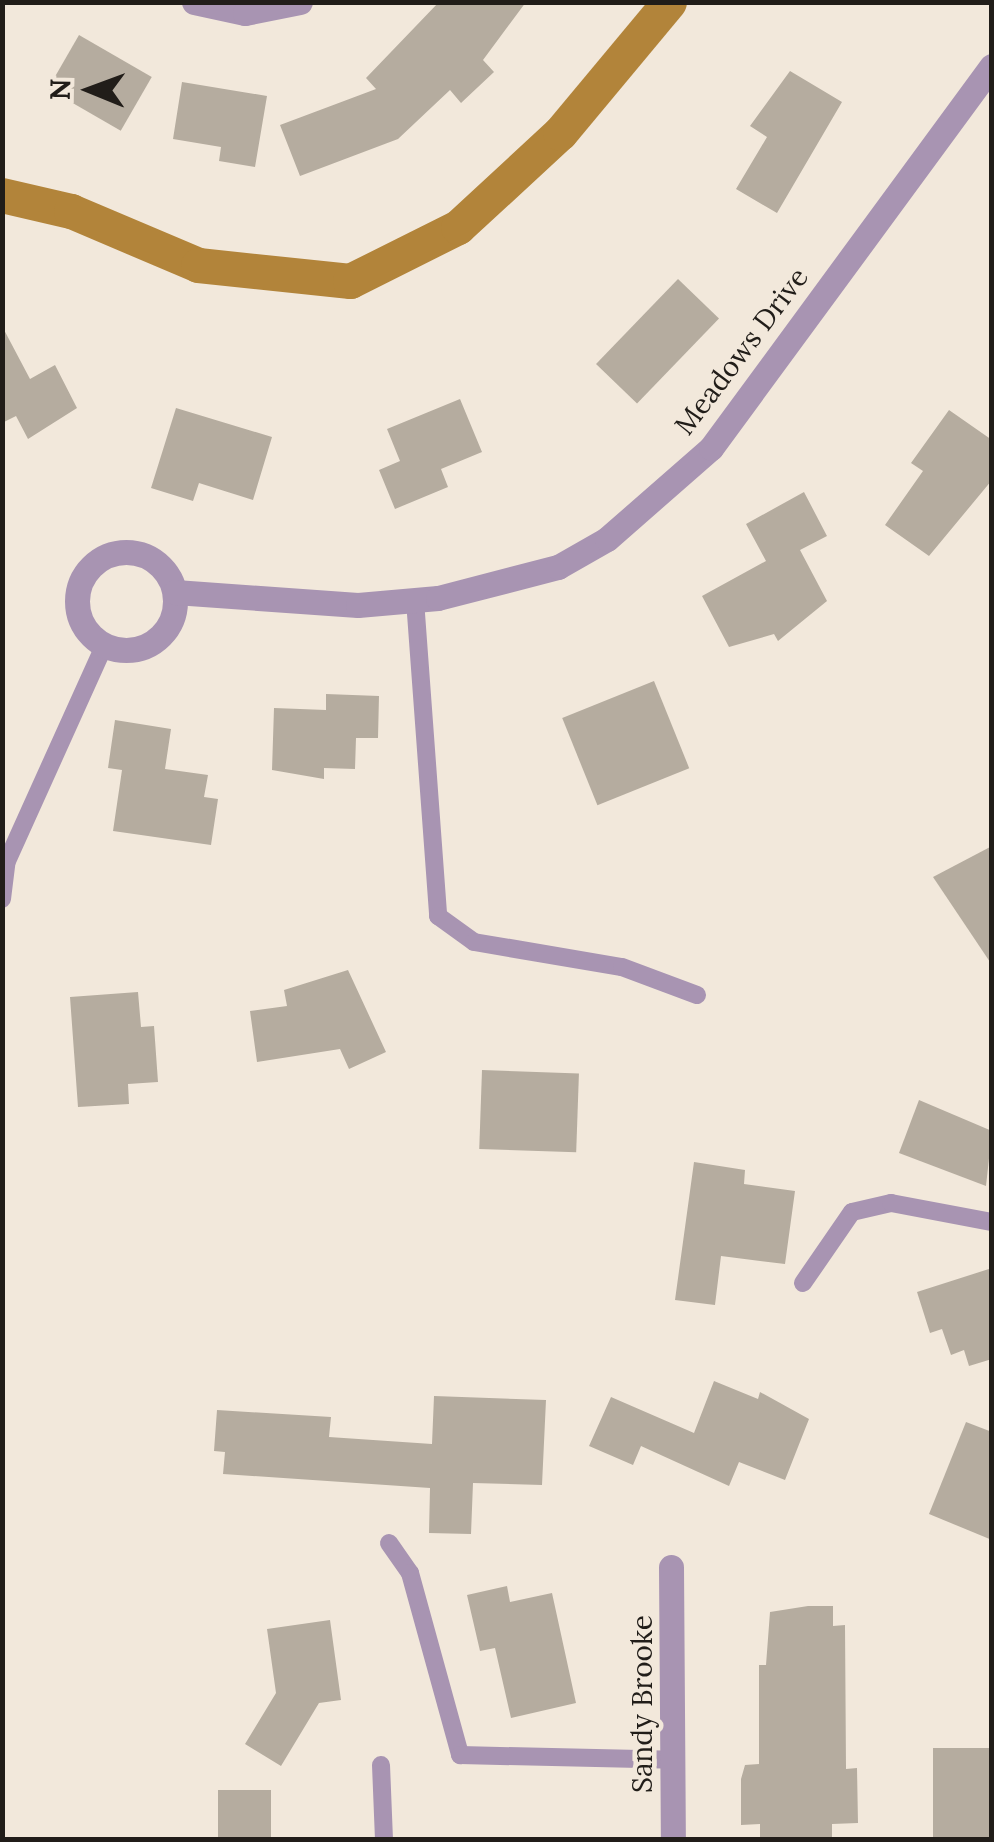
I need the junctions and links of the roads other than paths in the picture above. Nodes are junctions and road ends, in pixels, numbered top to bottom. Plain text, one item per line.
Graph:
1 (194, 2) edge
2 (300, 2) edge
3 (992, 66) edge
4 (174, 592) junction
5 (416, 600) junction
6 (104, 646) junction
7 (2, 899) edge
8 (697, 994) dead end
9 (992, 1222) edge
10 (803, 1283) dead end
11 (389, 1543) dead end
12 (671, 1567) dead end
13 (673, 1760) junction
14 (381, 1766) dead end
15 (384, 1840) edge
16 (673, 1840) edge

1 - 2 street
3 - 5 street, Meadows Drive
4 - 5 street, Meadows Drive
4 - 6 street
4 - 6 street
5 - 8 lane
6 - 7 lane
9 - 10 lane
11 - 13 lane
12 - 13 street, Sandy Brooke
13 - 16 street, Sandy Brooke
14 - 15 lane

